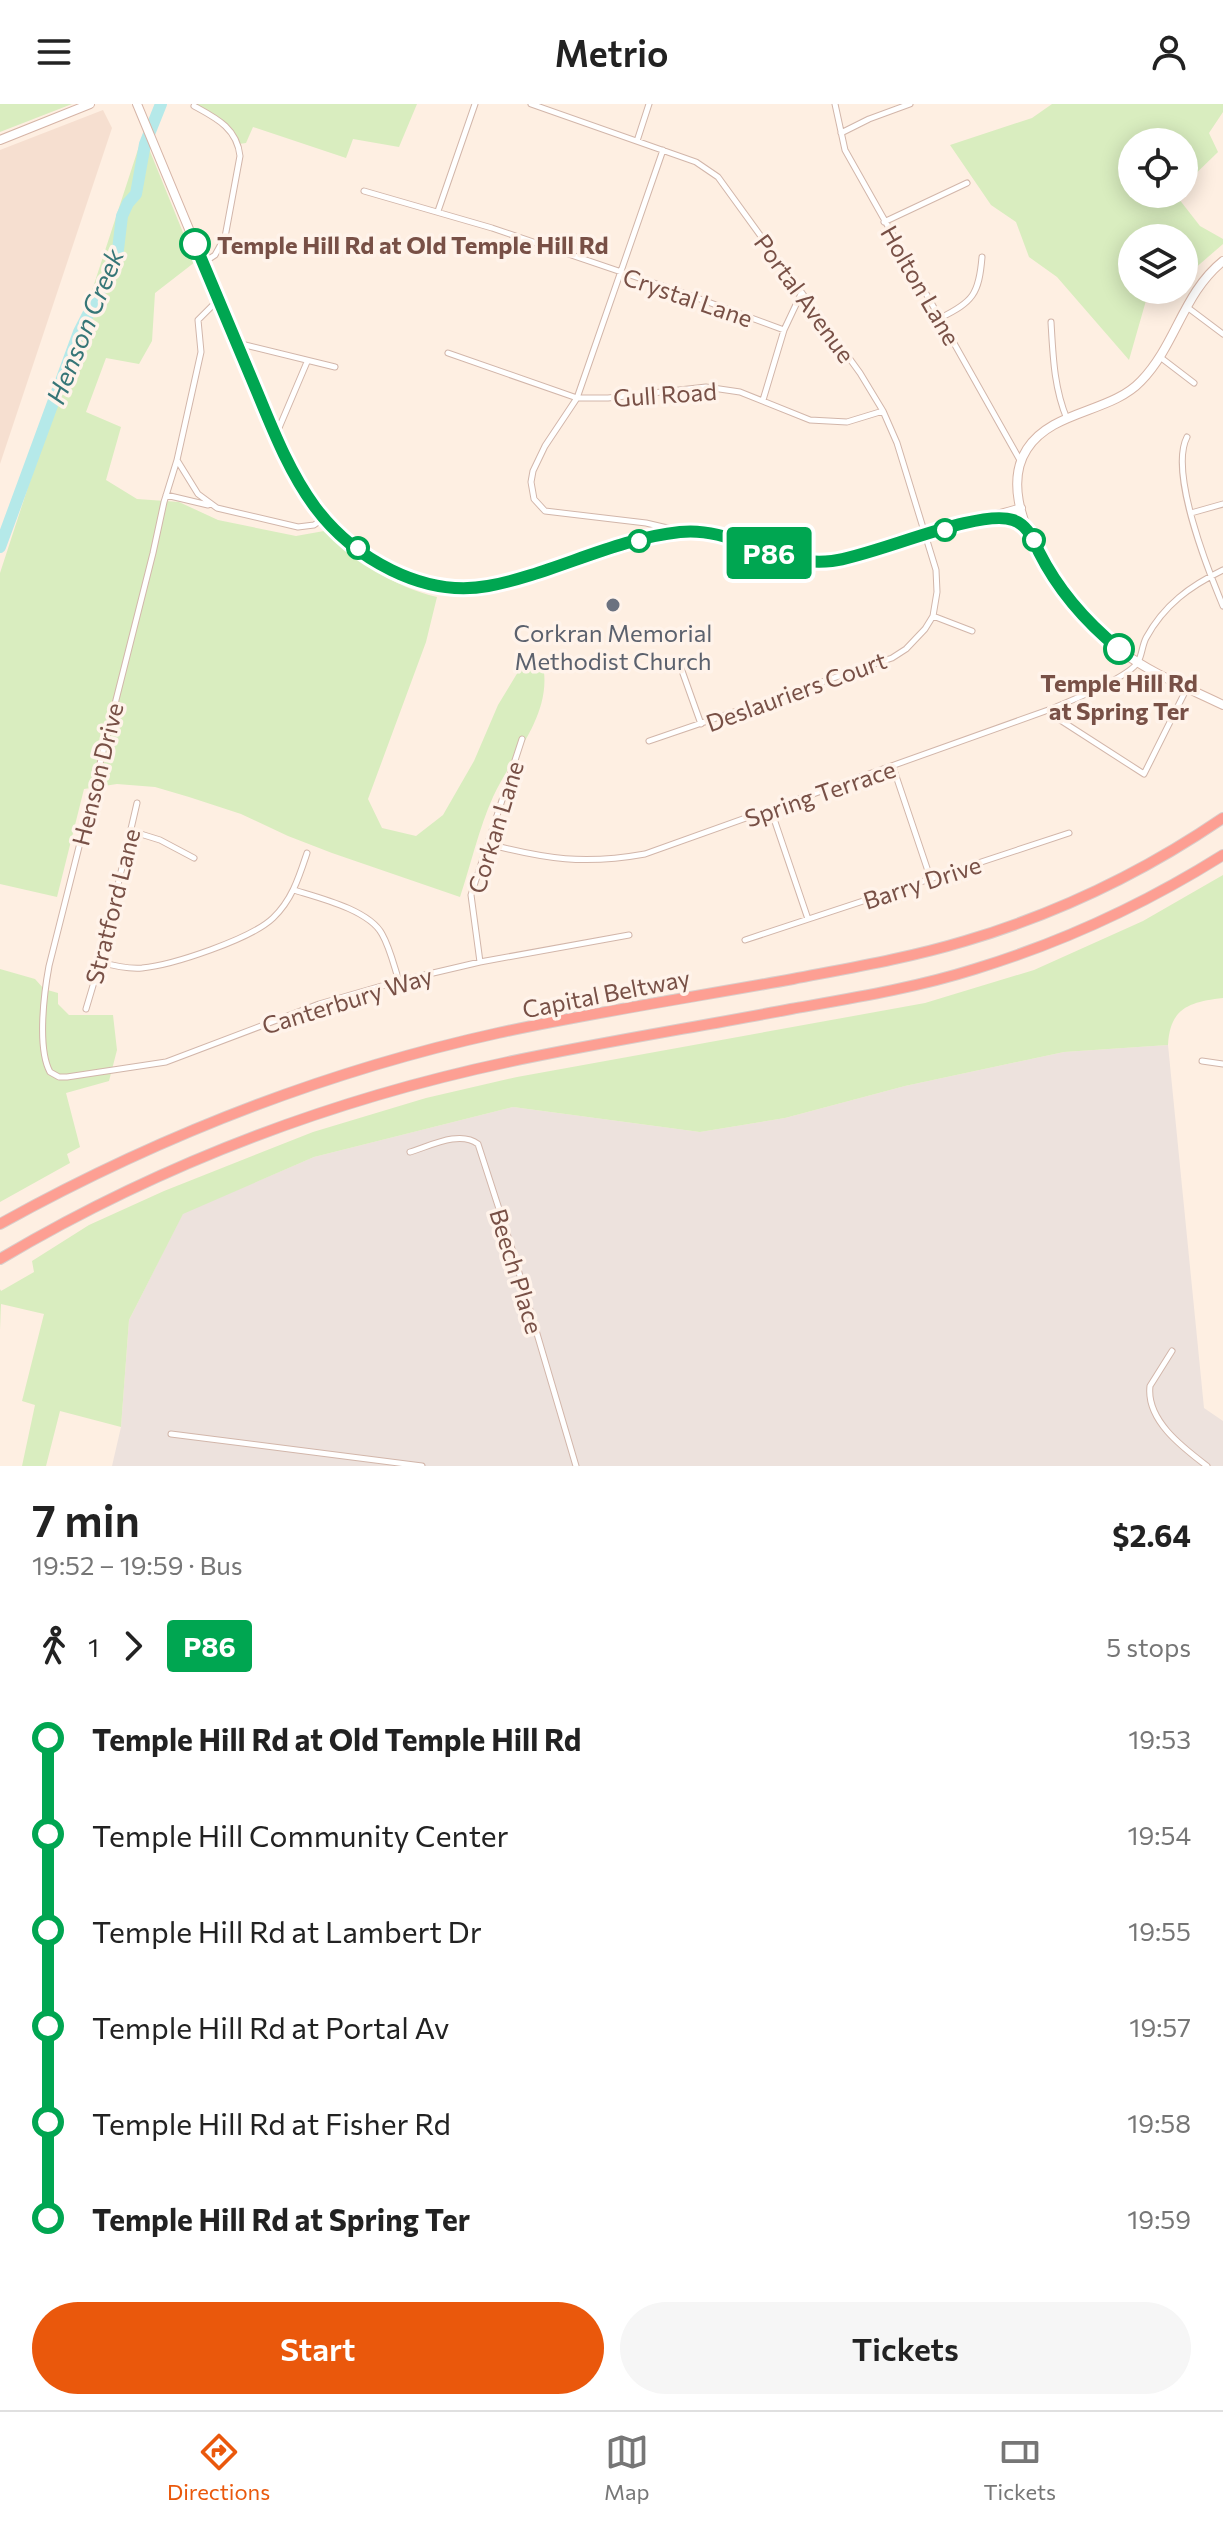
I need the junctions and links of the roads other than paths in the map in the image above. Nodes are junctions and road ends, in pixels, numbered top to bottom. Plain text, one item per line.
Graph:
1 (90, 104) edge
2 (137, 104) edge
3 (475, 104) edge
4 (531, 104) edge
5 (649, 104) edge
6 (835, 104) edge
7 (910, 104) edge
8 (194, 106) dead end
9 (841, 134) junction
10 (0, 140) edge
11 (637, 141) junction
12 (663, 150) junction
13 (967, 183) dead end
14 (364, 191) dead end
15 (438, 211) junction
16 (884, 222) junction
17 (982, 257) dead end
18 (1223, 261) edge
19 (203, 263) junction
20 (621, 273) junction
21 (801, 294) junction
22 (218, 300) junction
23 (1187, 307) junction
24 (940, 318) junction
25 (1051, 322) dead end
26 (784, 330) junction
27 (1223, 334) edge
28 (236, 343) junction
29 (448, 353) dead end
30 (1160, 357) junction
31 (307, 362) junction
32 (335, 367) dead end
33 (1194, 383) dead end
34 (577, 398) junction
35 (763, 400) junction
36 (883, 411) junction
37 (1067, 419) junction
38 (275, 436) junction
39 (1187, 437) dead end
40 (177, 460) junction
41 (1021, 462) junction
42 (166, 495) junction
43 (1223, 504) edge
44 (217, 508) junction
45 (1021, 508) junction
46 (1191, 513) junction
47 (324, 518) junction
48 (981, 520) junction
49 (681, 532) junction
50 (926, 535) junction
51 (1031, 535) junction
52 (1223, 570) edge
53 (1210, 576) junction
54 (1223, 606) edge
55 (933, 616) junction
56 (972, 631) dead end
57 (1138, 662) junction
58 (681, 668) dead end
59 (1187, 688) junction
60 (1223, 705) edge
61 (1051, 709) junction
62 (701, 724) junction
63 (522, 739) dead end
64 (649, 741) dead end
65 (893, 767) junction
66 (137, 803) dead end
67 (771, 810) junction
68 (1223, 818) edge
69 (131, 831) junction
70 (1069, 833) dead end
71 (488, 844) junction
72 (307, 853) dead end
73 (1223, 855) edge
74 (194, 858) dead end
75 (931, 880) junction
76 (294, 890) junction
77 (808, 919) junction
78 (629, 935) dead end
79 (745, 940) dead end
80 (100, 962) junction
81 (480, 962) junction
82 (399, 981) junction
83 (86, 1009) dead end
84 (1202, 1061) dead end
85 (1223, 1064) edge
86 (67, 1077) joint
87 (410, 1152) dead end
88 (0, 1224) edge
89 (0, 1259) edge
90 (1172, 1351) dead end
91 (171, 1434) dead end
92 (422, 1466) edge
93 (576, 1466) edge
94 (1207, 1466) edge

1 - 10 main road
2 - 19 main road
3 - 15 street
4 - 11 street, Portal Avenue
5 - 11 street
6 - 9 street, Holton Lane
7 - 9 street
8 - 19 street
9 - 16 street, Holton Lane
11 - 12 street, Portal Avenue
12 - 20 street
12 - 21 street, Portal Avenue
13 - 16 street
14 - 15 street, Crystal Lane
15 - 20 street, Crystal Lane
16 - 24 street, Holton Lane
17 - 24 street
18 - 23 main road
19 - 22 main road
20 - 26 street, Crystal Lane
20 - 34 street
21 - 26 street
21 - 36 street, Portal Avenue
22 - 28 main road
22 - 40 street, Henson Drive
23 - 27 street
23 - 30 main road
24 - 41 street, Holton Lane
25 - 37 street
26 - 35 street
28 - 31 street
28 - 38 main road
29 - 34 street, Gull Road
30 - 33 street
30 - 37 main road
31 - 32 street
31 - 38 street
34 - 35 street, Gull Road
34 - 49 street
35 - 36 street, Gull Road
36 - 50 street, Portal Avenue
37 - 41 main road
38 - 47 main road
39 - 46 street
40 - 42 street, Henson Drive
40 - 44 street
41 - 45 main road
42 - 44 street
42 - 86 street, Henson Drive
43 - 46 street
44 - 47 street
45 - 48 main road
45 - 51 main road
46 - 53 street
47 - 49 main road
48 - 50 main road
48 - 51 main road
49 - 50 main road
50 - 55 street, Portal Avenue
51 - 57 main road
52 - 53 street
53 - 54 street
53 - 57 street
55 - 56 street
55 - 62 street, Deslauriers Court
57 - 59 main road
57 - 61 street, Spring Terrace
58 - 62 street
59 - 60 main road
59 - 61 street
61 - 65 street, Spring Terrace
62 - 64 street, Deslauriers Court
63 - 71 street, Corkan Lane
65 - 67 street, Spring Terrace
65 - 75 street
66 - 69 street, Stratford Lane
67 - 71 street, Spring Terrace
67 - 77 street
68 - 88 highway, Capital Beltway
69 - 74 street
69 - 80 street, Stratford Lane
70 - 75 street, Barry Drive
71 - 81 street, Corkan Lane
72 - 76 street
73 - 89 highway, Capital Beltway
75 - 77 street, Barry Drive
76 - 80 street
76 - 82 street
77 - 79 street, Barry Drive
78 - 81 street, Canterbury Way
80 - 83 street, Stratford Lane
81 - 82 street, Canterbury Way
82 - 86 street, Canterbury Way
84 - 85 street
87 - 93 street, Beech Place
90 - 94 street
91 - 92 street

